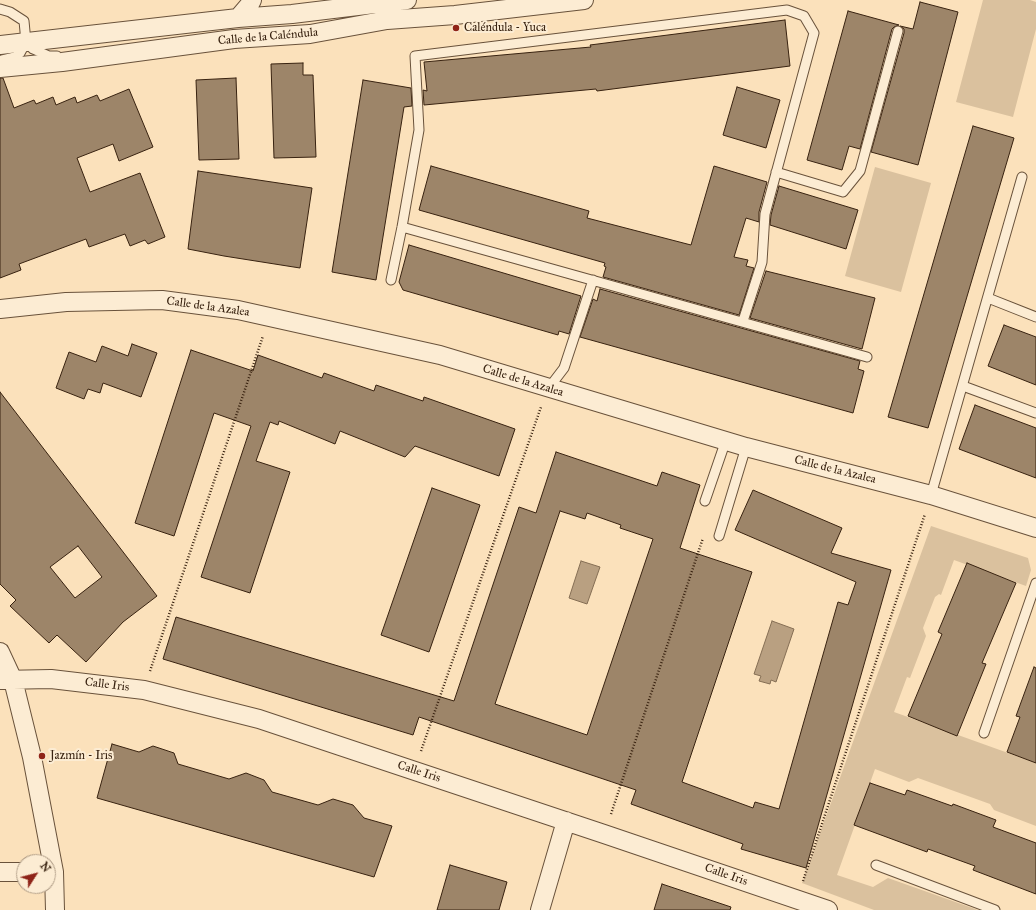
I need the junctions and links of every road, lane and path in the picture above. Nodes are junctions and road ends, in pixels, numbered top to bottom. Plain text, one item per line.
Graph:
1 (252, 0) edge
2 (281, 0) edge
3 (339, 0) edge
4 (407, 0) edge
5 (584, 0) edge
6 (358, 6) junction
7 (294, 7) edge
8 (0, 9) edge
9 (238, 18) junction
10 (362, 24) junction
11 (898, 31) dead end
12 (234, 39) junction
13 (26, 42) junction
14 (0, 45) edge
15 (122, 53) junction
16 (0, 61) edge
17 (0, 68) edge
18 (776, 172) junction
19 (1022, 177) dead end
20 (402, 227) junction
21 (391, 280) dead end
22 (593, 280) junction
23 (988, 298) junction
24 (0, 309) edge
25 (269, 317) junction
26 (1036, 318) edge
27 (743, 321) junction
28 (867, 357) dead end
29 (963, 386) junction
30 (548, 389) junction
31 (1036, 413) edge
32 (726, 440) junction
33 (746, 447) junction
34 (931, 495) junction
35 (705, 501) dead end
36 (1036, 528) edge
37 (705, 533) dead end
38 (719, 536) dead end
39 (1036, 583) edge
40 (0, 652) edge
41 (6, 680) edge
42 (144, 690) junction
43 (984, 733) dead end
44 (415, 771) junction
45 (566, 821) junction
46 (604, 834) junction
47 (48, 854) edge
48 (876, 865) dead end
49 (0, 872) edge
50 (16, 872) edge
51 (53, 894) edge
52 (797, 898) junction
53 (55, 910) edge
54 (540, 910) edge
55 (828, 910) edge
56 (995, 910) edge

1 - 9 street
2 - 7 street
3 - 6 street
4 - 6 street, Calle de la Caléndula
5 - 10 street, Calle de la Caléndula
6 - 7 street, Calle de la Caléndula
7 - 9 street, Calle de la Caléndula
7 - 10 street
7 - 12 street
8 - 13 lane
9 - 13 street, Calle de la Caléndula
10 - 12 street, Calle de la Caléndula
11 - 18 lane
12 - 15 street, Calle de la Caléndula
13 - 14 street, Calle de la Caléndula
13 - 15 lane
13 - 16 lane
15 - 17 street, Calle de la Caléndula
18 - 20 lane
18 - 27 lane
19 - 23 lane
20 - 21 lane
20 - 22 lane
22 - 27 lane
22 - 30 lane
23 - 26 lane
23 - 29 lane
24 - 25 street, Calle de la Azalea
25 - 30 street, Calle de la Azalea
25 - 42 path
27 - 28 lane
29 - 31 lane
29 - 34 lane
30 - 32 street, Calle de la Azalea
30 - 44 path
32 - 33 street, Calle de la Azalea
32 - 35 lane
33 - 34 street, Calle de la Azalea
33 - 38 lane
34 - 36 street, Calle de la Azalea
34 - 52 path
37 - 46 path
39 - 43 lane
40 - 41 street
41 - 42 street, Calle Iris
41 - 47 street
42 - 44 street, Calle Iris
44 - 45 street, Calle Iris
45 - 46 street, Calle Iris
45 - 54 street
46 - 52 street, Calle Iris
48 - 56 lane
49 - 50 street
51 - 53 street
52 - 55 street, Calle Iris

